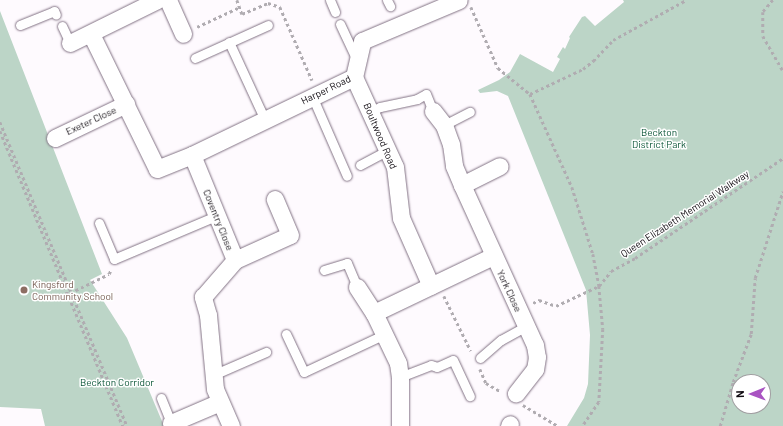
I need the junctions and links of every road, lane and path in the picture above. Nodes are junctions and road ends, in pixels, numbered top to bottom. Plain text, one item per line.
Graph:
1 (157, 0) edge
2 (168, 0) edge
3 (237, 0) edge
4 (330, 0) edge
5 (459, 0) edge
6 (686, 0) edge
7 (773, 0) edge
8 (240, 7) junction
9 (473, 10) dead end
10 (335, 12) dead end
11 (56, 15) dead end
12 (20, 24) dead end
13 (340, 24) dead end
14 (268, 25) dead end
15 (62, 26) dead end
16 (92, 34) junction
17 (183, 34) joint
18 (229, 42) junction
19 (70, 43) joint
20 (195, 58) dead end
21 (356, 70) junction
22 (783, 70) edge
23 (530, 94) junction
24 (315, 95) junction
25 (126, 104) junction
26 (434, 111) joint
27 (370, 112) junction
28 (470, 112) dead end
29 (265, 120) junction
30 (0, 122) edge
31 (444, 125) junction
32 (0, 131) edge
33 (55, 138) dead end
34 (388, 150) junction
35 (192, 155) junction
36 (783, 158) edge
37 (360, 165) dead end
38 (500, 166) dead end
39 (347, 176) dead end
40 (462, 185) junction
41 (783, 191) edge
42 (275, 199) dead end
43 (216, 216) junction
44 (99, 223) dead end
45 (493, 256) junction
46 (114, 259) junction
47 (235, 260) junction
48 (324, 270) dead end
49 (435, 284) junction
50 (599, 286) junction
51 (358, 287) joint
52 (69, 293) junction
53 (518, 311) junction
54 (374, 313) junction
55 (526, 326) junction
56 (286, 334) dead end
57 (385, 334) junction
58 (266, 352) dead end
59 (476, 356) joint
60 (479, 368) dead end
61 (213, 375) junction
62 (400, 377) junction
63 (486, 382) dead end
64 (516, 393) dead end
65 (470, 396) dead end
66 (161, 398) dead end
67 (220, 402) junction
68 (171, 423) joint
69 (123, 426) edge
70 (126, 426) edge
71 (231, 426) edge
72 (400, 426) edge
73 (583, 426) edge
74 (720, 426) edge

1 - 16 street
2 - 17 street
3 - 8 path
4 - 10 lane
5 - 21 street, Harper Road
6 - 23 path
7 - 22 path
8 - 17 path
8 - 24 path
9 - 23 path
11 - 12 lane
13 - 21 lane
14 - 18 lane
15 - 19 lane
16 - 19 street
16 - 25 street
18 - 20 lane
18 - 29 lane
21 - 24 street, Harper Road
21 - 27 street, Boultwood Road
23 - 50 path
24 - 29 street, Harper Road
24 - 39 lane
25 - 33 street, Exeter Close
25 - 35 street, Harper Road
26 - 27 lane
26 - 31 street, York Close
27 - 34 street, Boultwood Road
28 - 31 lane
29 - 35 street, Harper Road
30 - 52 path
31 - 40 street, York Close
32 - 52 path
34 - 37 lane
34 - 49 street, Boultwood Road
35 - 43 street, Coventry Close
36 - 50 path, Queen Elizabeth Memorial Walkway
38 - 40 street
40 - 45 street, York Close
41 - 74 path
42 - 47 street, Coventry Close
43 - 46 lane
43 - 47 street, Coventry Close
44 - 46 lane
45 - 49 street
45 - 53 street, York Close
46 - 52 path
47 - 61 street
48 - 51 lane
49 - 54 street
49 - 59 path
50 - 53 path
50 - 73 path
51 - 54 street
52 - 69 path
52 - 70 path
53 - 55 street, York Close
54 - 57 street
55 - 59 lane
55 - 64 street, York Close
56 - 57 lane
57 - 62 street
58 - 61 lane
60 - 63 path
61 - 67 street
62 - 65 lane
62 - 72 street
66 - 68 lane
67 - 68 street
67 - 71 street

